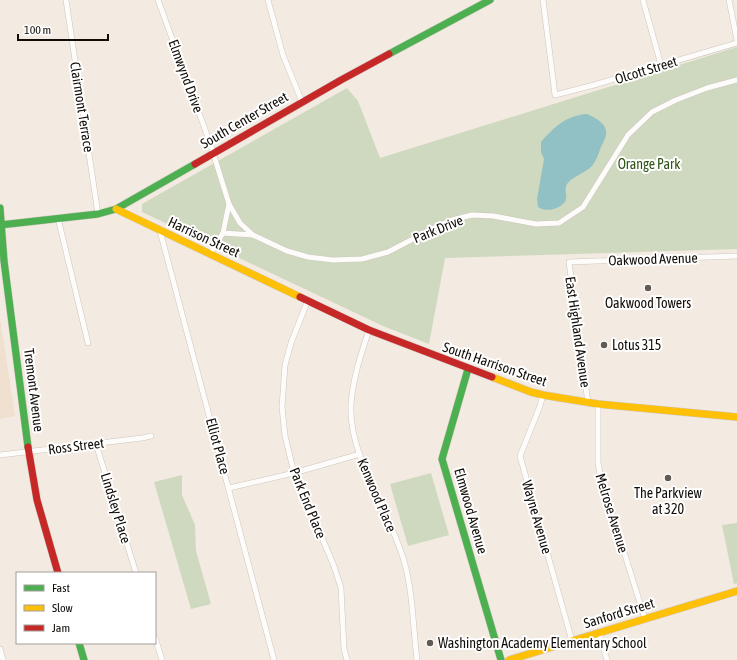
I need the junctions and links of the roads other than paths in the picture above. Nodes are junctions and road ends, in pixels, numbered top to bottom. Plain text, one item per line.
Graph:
1 (66, 0) edge
2 (158, 0) edge
3 (268, 0) edge
4 (490, 0) edge
5 (543, 0) edge
6 (643, 0) edge
7 (730, 0) edge
8 (737, 41) edge
9 (661, 65) junction
10 (737, 80) edge
11 (302, 102) junction
12 (213, 152) junction
13 (229, 204) junction
14 (0, 208) edge
15 (116, 209) junction
16 (98, 214) junction
17 (58, 218) junction
18 (0, 225) edge
19 (160, 231) junction
20 (223, 233) junction
21 (253, 235) junction
22 (210, 254) junction
23 (737, 256) edge
24 (569, 262) joint
25 (282, 288) joint
26 (308, 300) junction
27 (369, 330) junction
28 (88, 343) dead end
29 (468, 369) junction
30 (543, 396) junction
31 (588, 403) junction
32 (598, 404) junction
33 (737, 417) edge
34 (151, 436) dead end
35 (96, 444) junction
36 (29, 452) junction
37 (360, 454) junction
38 (0, 456) edge
39 (294, 474) junction
40 (229, 488) junction
41 (58, 572) edge
42 (136, 572) edge
43 (737, 591) edge
44 (645, 619) junction
45 (599, 633) junction
46 (156, 640) edge
47 (572, 641) junction
48 (79, 644) edge
49 (0, 649) edge
50 (3, 660) edge
51 (84, 660) edge
52 (162, 660) edge
53 (274, 660) edge
54 (347, 660) edge
55 (417, 660) edge
56 (501, 660) edge
57 (509, 660) edge
58 (607, 660) edge

1 - 16 street, Clairmont Terrace
2 - 12 street, Elmwynd Drive
3 - 11 street
4 - 11 main road, South Center Street
5 - 9 street, Olcott Street
6 - 9 street
7 - 8 street
8 - 9 street, Olcott Street
10 - 21 street, Park Drive
11 - 12 main road, South Center Street
12 - 13 street, Park Drive
12 - 15 main road, South Center Street
13 - 20 street
13 - 21 street, Park Drive
14 - 18 main road, Tremont Avenue
15 - 16 main road, South Center Street
15 - 19 main road, Harrison Street
16 - 17 main road, South Center Street
17 - 18 main road, South Center Street
17 - 28 street
18 - 36 main road, Tremont Avenue
19 - 22 main road, Harrison Street
19 - 40 street, Elliot Place
20 - 21 street
20 - 22 street
22 - 25 main road, Harrison Street
23 - 24 street, Oakwood Avenue
24 - 31 street, East Highland Avenue
25 - 26 main road, South Harrison Street
26 - 27 main road, South Harrison Street
26 - 39 street, Park End Place
27 - 29 main road, South Harrison Street
27 - 37 street, Kenwood Place
29 - 30 main road, South Harrison Street
29 - 56 main road, Elmwood Avenue
30 - 31 main road, South Harrison Street
30 - 47 street, Wayne Avenue
31 - 32 main road, South Harrison Street
32 - 33 main road, South Harrison Street
32 - 44 street, Melrose Avenue
34 - 35 street, Ross Street
35 - 36 street, Ross Street
35 - 42 street, Lindsley Place
36 - 38 street, Ross Street
36 - 41 main road, Tremont Avenue
37 - 39 street
37 - 55 street, Kenwood Place
39 - 40 street
39 - 54 street, Park End Place
40 - 53 street, Elliot Place
43 - 44 main road, Sanford Street
44 - 45 main road, Sanford Street
45 - 47 main road, Sanford Street
45 - 58 street
46 - 52 street
47 - 57 main road, Sanford Street
48 - 51 main road
49 - 50 street

